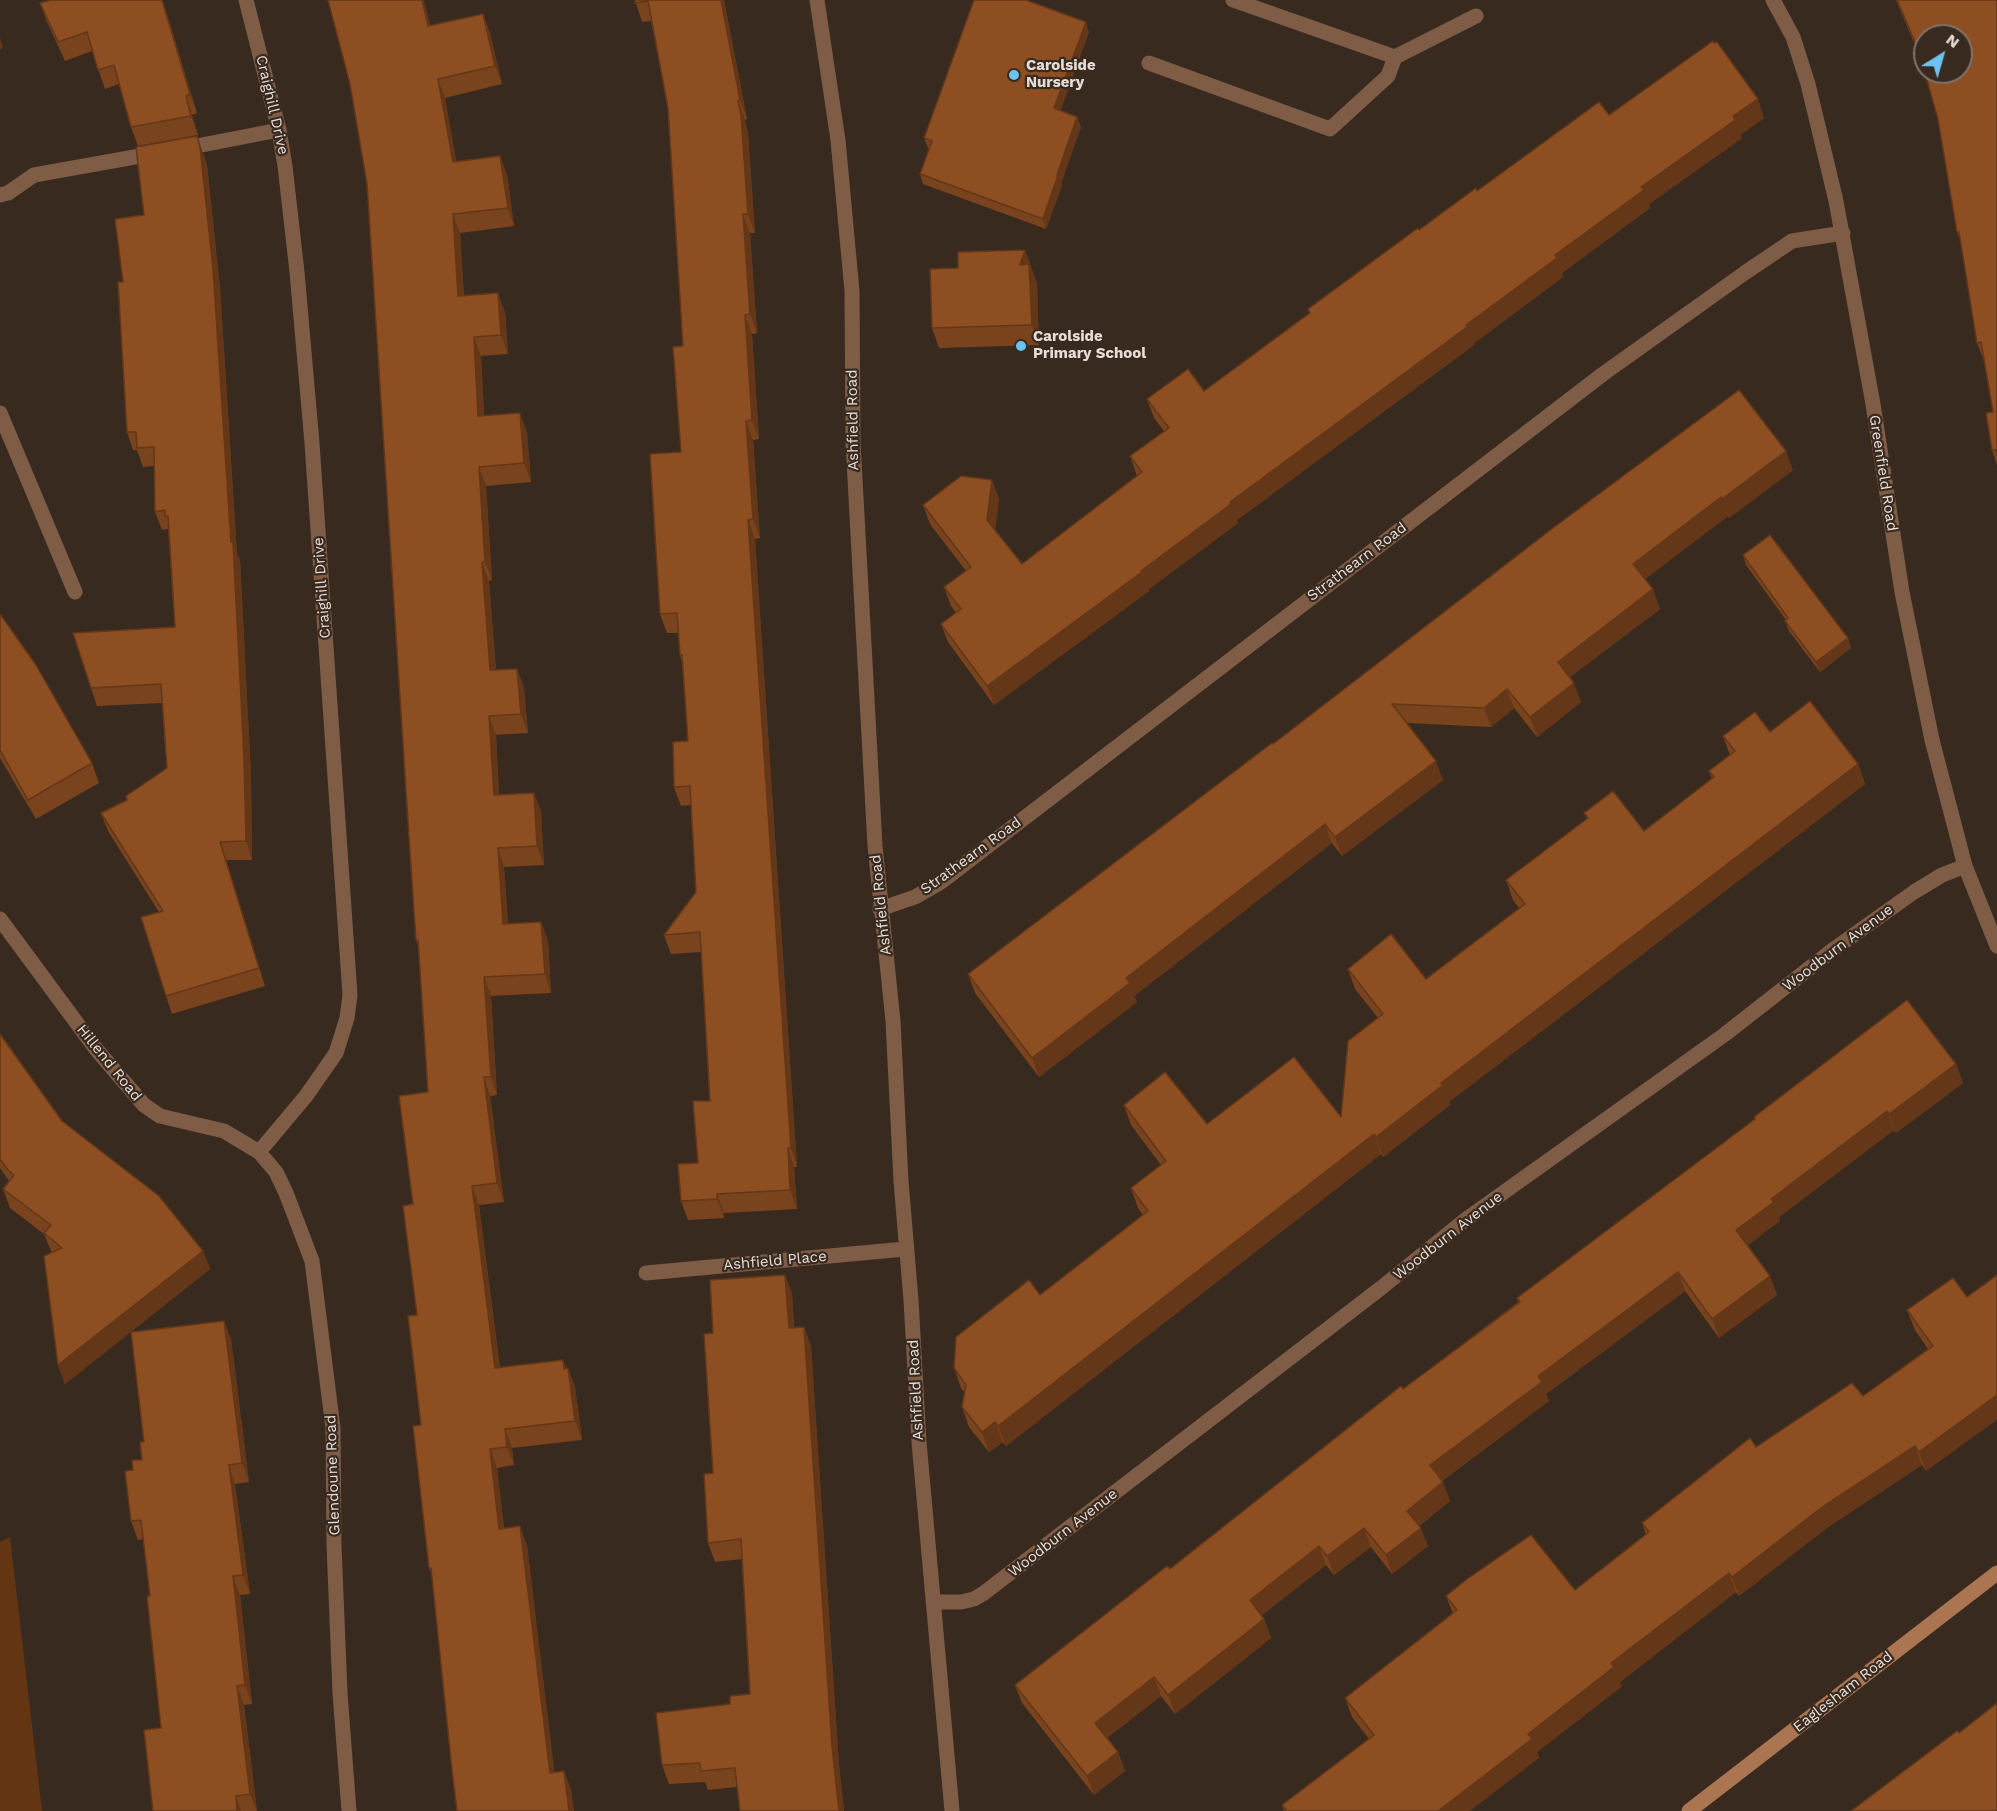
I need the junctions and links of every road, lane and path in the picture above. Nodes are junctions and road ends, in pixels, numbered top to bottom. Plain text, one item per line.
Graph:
1 (246, 0) edge
2 (817, 0) edge
3 (1233, 0) edge
4 (1773, 0) edge
5 (1476, 16) dead end
6 (1395, 57) junction
7 (1149, 63) dead end
8 (279, 130) junction
9 (0, 195) edge
10 (1843, 233) junction
11 (0, 413) edge
12 (75, 592) dead end
13 (1965, 866) junction
14 (880, 909) junction
15 (0, 919) edge
16 (1997, 946) edge
17 (259, 1152) junction
18 (905, 1248) junction
19 (645, 1273) dead end
20 (1997, 1573) edge
21 (933, 1602) junction
22 (349, 1811) edge
23 (952, 1811) edge
24 (1689, 1811) edge

1 - 8 street, Craighill Drive
2 - 14 street, Ashfield Road
3 - 6 street
4 - 10 street, Greenfield Road
5 - 6 street
6 - 7 street
8 - 9 street
8 - 17 street, Craighill Drive
10 - 13 street, Greenfield Road
10 - 14 street, Strathearn Road
11 - 12 street
13 - 16 street, Greenfield Road
13 - 21 street, Woodburn Avenue
14 - 18 street, Ashfield Road
15 - 17 street, Hillend Road
17 - 22 street, Glendoune Road
18 - 19 street, Ashfield Place
18 - 21 street, Ashfield Road
20 - 24 main road, Eaglesham Road
21 - 23 street, Ashfield Road

